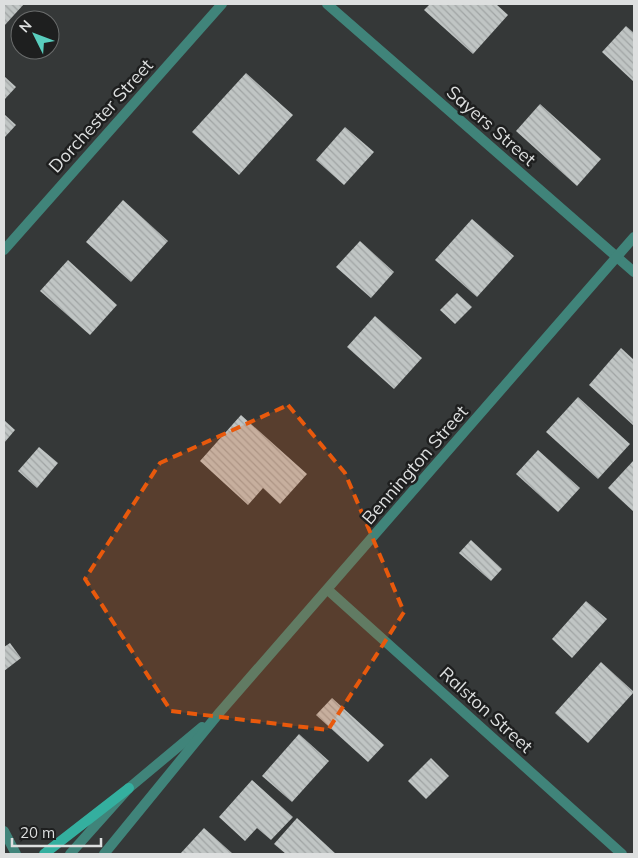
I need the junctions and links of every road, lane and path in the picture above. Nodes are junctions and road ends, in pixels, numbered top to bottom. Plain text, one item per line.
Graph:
1 (222, 4) edge
2 (327, 4) edge
3 (634, 237) edge
4 (4, 250) edge
5 (617, 257) junction
6 (634, 272) edge
7 (328, 590) junction
8 (220, 712) junction
9 (129, 788) junction
10 (4, 831) edge
11 (16, 854) edge
12 (44, 854) edge
13 (70, 854) edge
14 (104, 854) edge
15 (622, 854) edge

1 - 4 street, Dorchester Street
2 - 5 street, Sayers Street
3 - 5 street, Bennington Street
5 - 6 street, Sayers Street
5 - 7 street, Bennington Street
7 - 8 street, Bennington Street
7 - 15 street, Ralston Street
8 - 9 street, Bennington Street
8 - 14 street, Bennington Street
9 - 12 main road
9 - 13 street, Bennington Street
10 - 11 street

